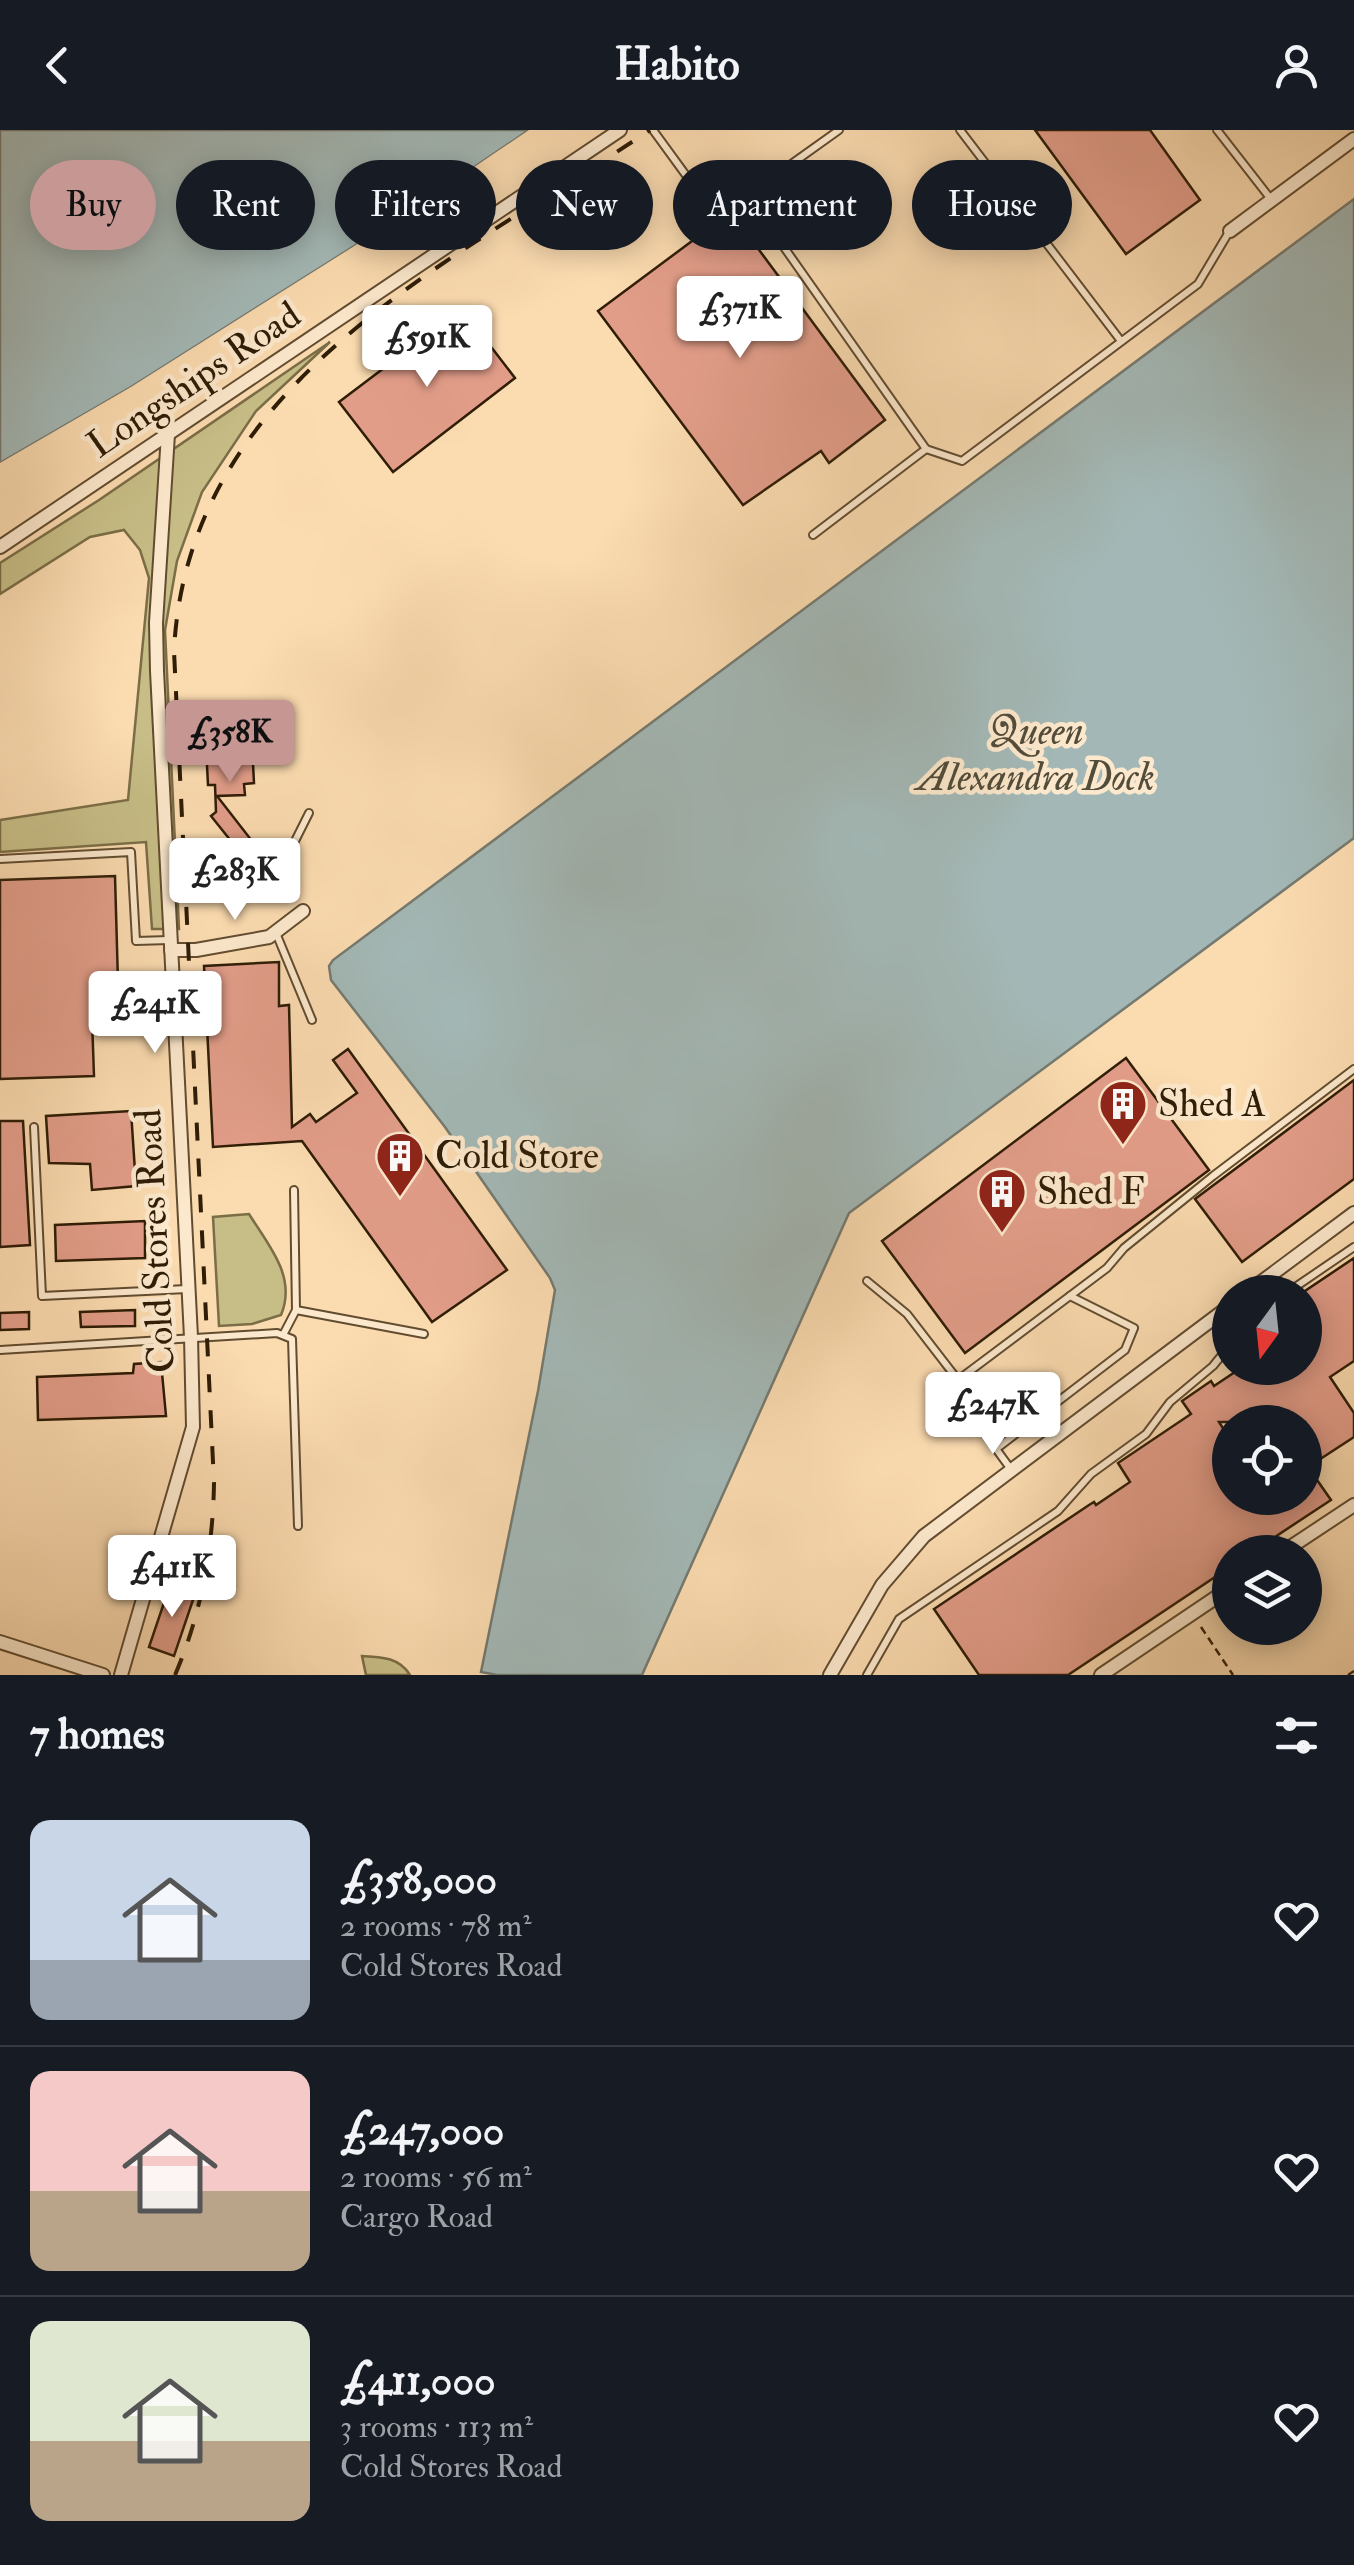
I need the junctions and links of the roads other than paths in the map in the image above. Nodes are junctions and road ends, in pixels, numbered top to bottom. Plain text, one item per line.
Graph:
1 (620, 130) edge
2 (653, 130) edge
3 (839, 130) edge
4 (960, 130) edge
5 (1217, 130) edge
6 (1354, 139) edge
7 (675, 160) edge
8 (797, 160) edge
9 (1271, 199) junction
10 (1230, 231) joint
11 (785, 250) edge
12 (1121, 341) junction
13 (168, 434) junction
14 (926, 449) junction
15 (812, 536) dead end
16 (0, 547) edge
17 (309, 813) dead end
18 (0, 859) edge
19 (273, 865) dead end
20 (303, 911) dead end
21 (276, 932) junction
22 (171, 945) junction
23 (312, 1020) dead end
24 (1354, 1069) edge
25 (34, 1127) dead end
26 (294, 1190) dead end
27 (1354, 1213) edge
28 (1354, 1247) edge
29 (1271, 1275) edge
30 (1313, 1275) edge
31 (867, 1281) dead end
32 (188, 1289) junction
33 (1070, 1296) junction
34 (296, 1310) junction
35 (1212, 1319) edge
36 (424, 1334) dead end
37 (282, 1335) junction
38 (192, 1337) junction
39 (0, 1350) edge
40 (1212, 1367) edge
41 (958, 1380) junction
42 (996, 1449) junction
43 (1011, 1469) junction
44 (1354, 1505) edge
45 (298, 1526) dead end
46 (1309, 1535) edge
47 (1212, 1600) edge
48 (0, 1642) edge
49 (103, 1675) edge
50 (120, 1675) edge
51 (830, 1675) edge
52 (868, 1675) edge
53 (1101, 1675) edge

1 - 13 street, Longships Road
2 - 7 lane
3 - 8 lane
4 - 12 lane
5 - 9 lane
6 - 9 street
9 - 10 street
10 - 12 lane
11 - 14 lane
12 - 14 lane
13 - 16 street, Longships Road
13 - 22 street, Cold Stores Road
14 - 15 lane
17 - 19 lane
18 - 22 lane
20 - 21 street
21 - 22 street
21 - 23 lane
22 - 32 street, Cold Stores Road
24 - 33 lane
25 - 32 lane
26 - 34 lane
27 - 29 street
28 - 30 lane
31 - 41 lane
32 - 38 street, Cold Stores Road
33 - 41 lane
33 - 42 lane
34 - 36 lane
34 - 37 lane
35 - 43 street
37 - 38 lane
37 - 45 lane
38 - 39 lane
38 - 50 street, Cold Stores Road
40 - 52 lane
41 - 42 lane
42 - 43 lane
43 - 51 street
44 - 46 street
47 - 53 street
48 - 49 street

